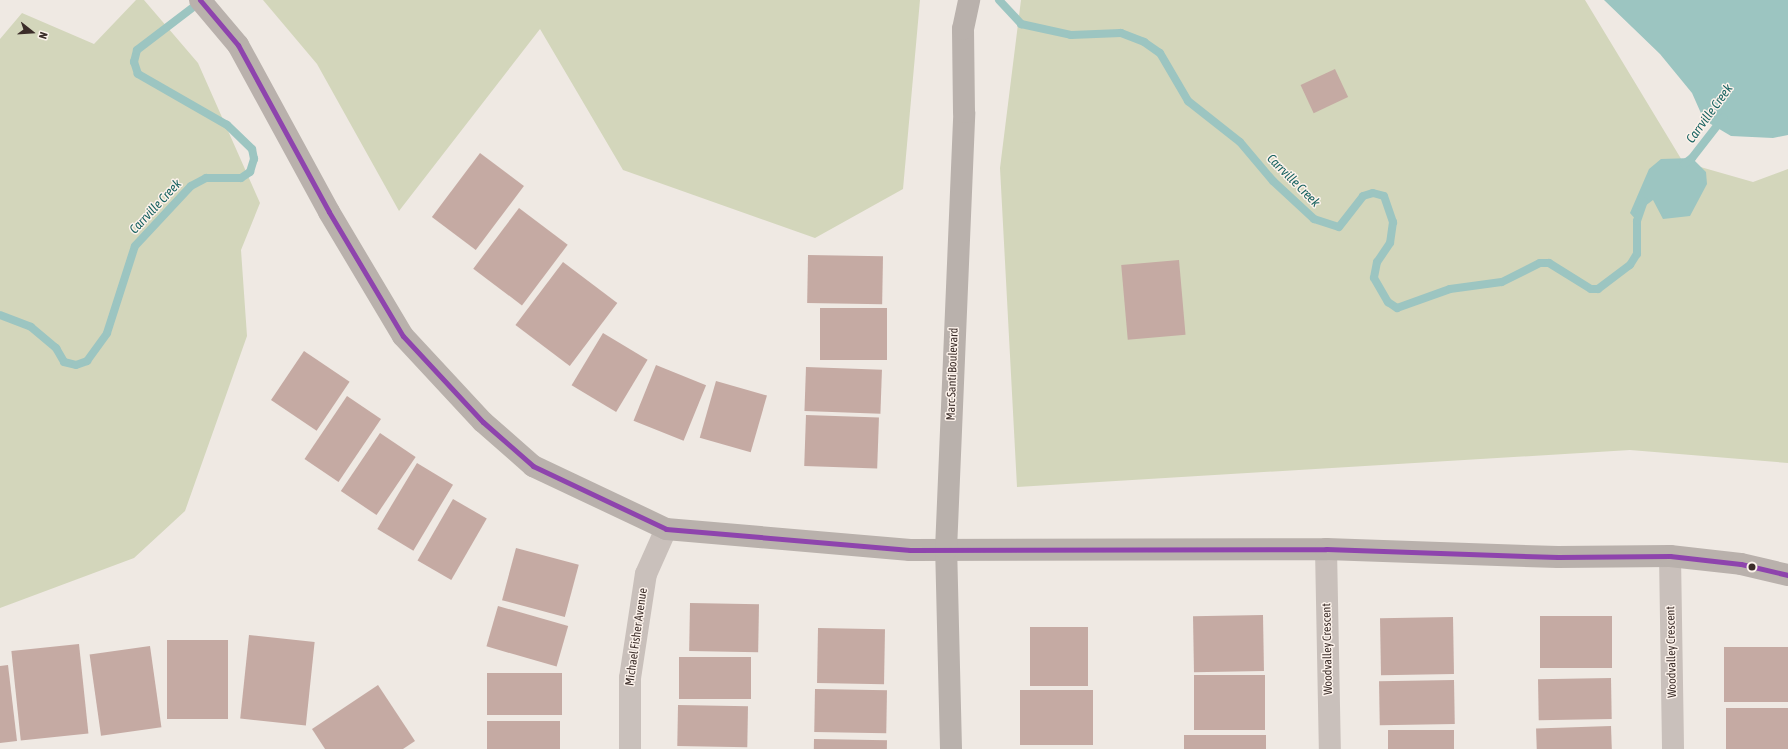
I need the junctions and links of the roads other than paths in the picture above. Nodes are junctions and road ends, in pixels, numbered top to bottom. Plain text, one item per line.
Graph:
1 (200, 0) edge
2 (969, 0) edge
3 (666, 529) junction
4 (1326, 549) junction
5 (946, 550) junction
6 (1670, 556) junction
7 (1788, 575) edge
8 (630, 749) edge
9 (951, 749) edge
10 (1330, 749) edge
11 (1673, 749) edge

1 - 3 street
2 - 5 street, Marc Santi Boulevard
3 - 5 street
3 - 8 street, Michael Fisher Avenue
4 - 5 street
4 - 6 street
4 - 10 street, Woodvalley Crescent
5 - 9 street, Marc Santi Boulevard
6 - 7 street
6 - 11 street, Woodvalley Crescent

